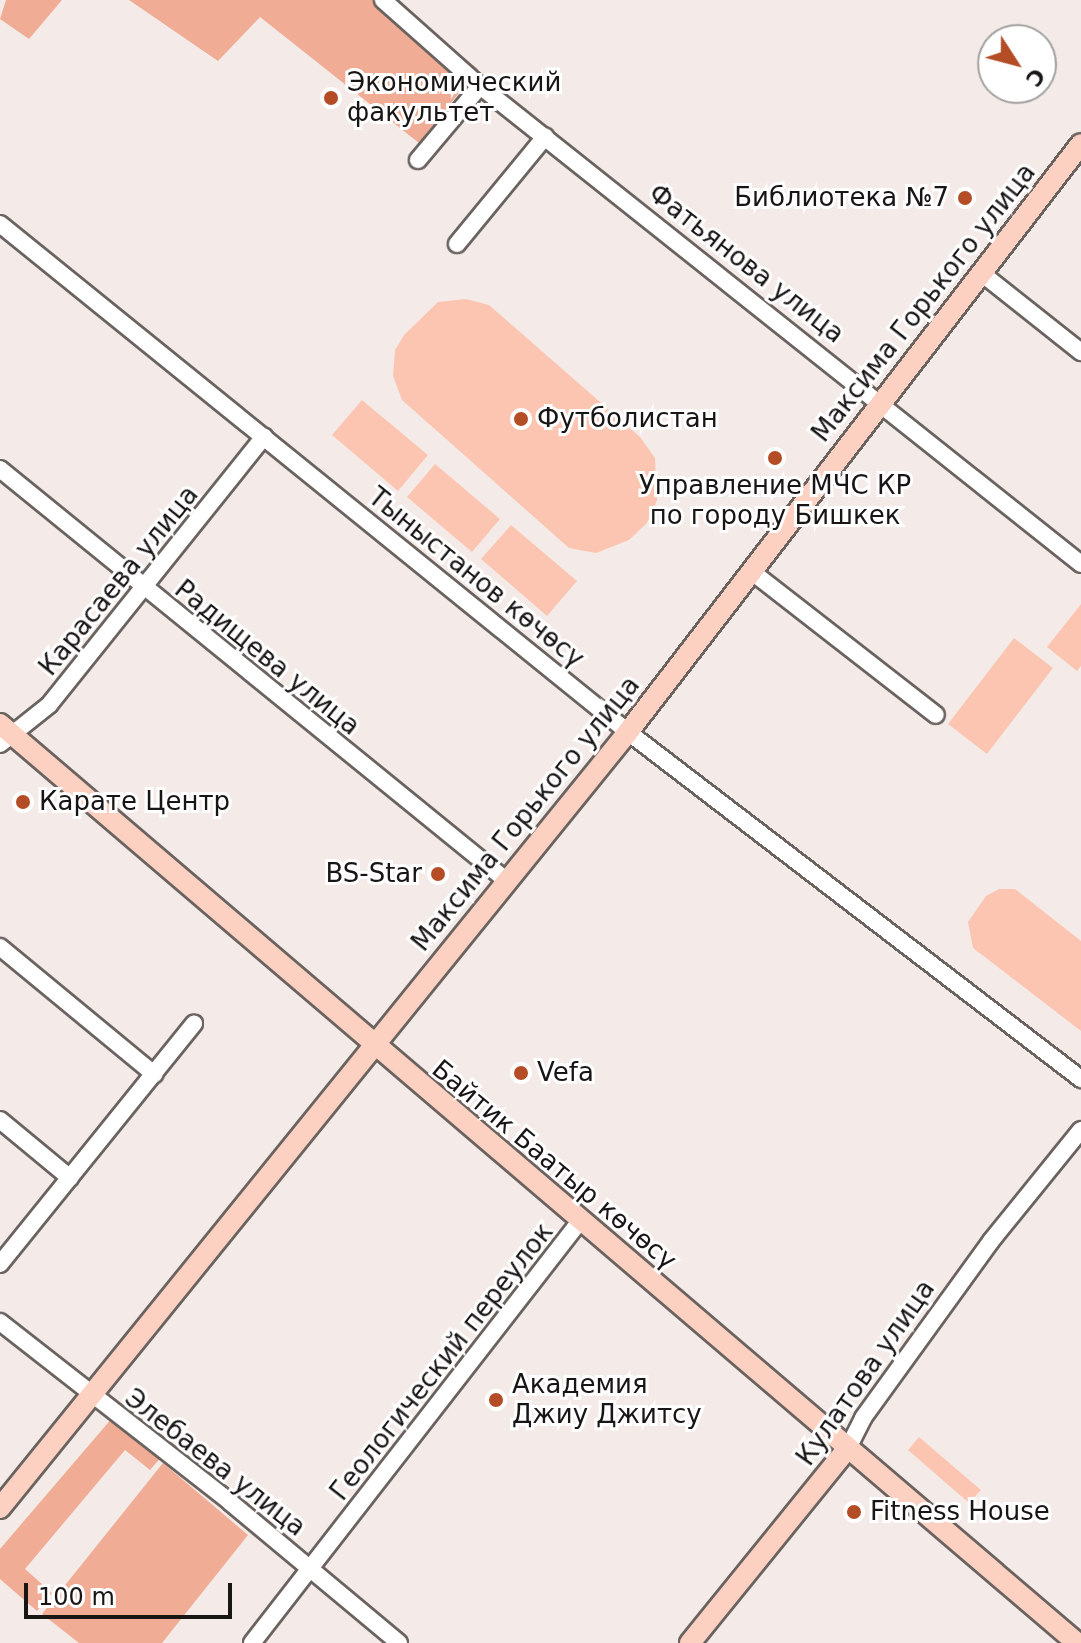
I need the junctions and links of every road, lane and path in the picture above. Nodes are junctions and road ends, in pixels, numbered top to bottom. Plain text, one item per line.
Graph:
1 (383, 0) edge
2 (480, 86) junction
3 (545, 137) junction
4 (1081, 144) edge
5 (418, 160) dead end
6 (0, 224) edge
7 (457, 244) dead end
8 (980, 272) junction
9 (1081, 352) edge
10 (880, 400) junction
11 (264, 437) junction
12 (0, 469) edge
13 (1081, 564) edge
14 (751, 571) junction
15 (146, 590) junction
16 (936, 715) dead end
17 (628, 732) junction
18 (4, 734) edge
19 (507, 881) junction
20 (0, 947) edge
21 (194, 1024) dead end
22 (376, 1043) junction
23 (154, 1074) junction
24 (1081, 1079) edge
25 (0, 1120) edge
26 (1081, 1130) edge
27 (70, 1178) junction
28 (580, 1221) junction
29 (0, 1264) edge
30 (0, 1322) edge
31 (91, 1395) junction
32 (848, 1448) junction
33 (0, 1508) edge
34 (311, 1570) junction
35 (252, 1643) edge
36 (399, 1643) edge
37 (690, 1643) edge
38 (1077, 1643) edge

1 - 2 street, Фатьянова улица
2 - 3 street, Фатьянова улица
2 - 5 street
3 - 7 street
3 - 10 street, Фатьянова улица
4 - 8 main road, Максима Горького улица
6 - 11 street, Тыныстанов көчөсү
8 - 9 street
8 - 10 main road, Максима Горького улица
10 - 13 street, Фатьянова улица
10 - 14 main road, Максима Горького улица
11 - 15 street, Карасаева улица
11 - 17 street, Тыныстанов көчөсү
12 - 15 street, Радищева улица
14 - 16 street
14 - 17 main road, Максима Горького улица
15 - 18 street, Карасаева улица
15 - 19 street, Радищева улица
17 - 19 main road, Максима Горького улица
17 - 24 street, Тыныстанов көчөсү
18 - 22 main road, Байтик Баатыр көчөсү
19 - 22 main road, Максима Горького улица
20 - 23 street
21 - 23 street
22 - 28 main road, Байтик Баатыр көчөсү
22 - 31 main road, Максима Горького улица
23 - 27 street
25 - 27 street
26 - 32 street, Кулатова улица
27 - 29 street
28 - 32 main road, Байтик Баатыр көчөсү
28 - 34 street, Геологический переулок
30 - 31 street, Элебаева улица
31 - 33 main road, Максима Горького улица
31 - 34 street, Элебаева улица
32 - 37 main road, Кулатова улица
32 - 38 main road, Байтик Баатыр көчөсү
34 - 35 street, Геологический переулок
34 - 36 street, Элебаева улица

